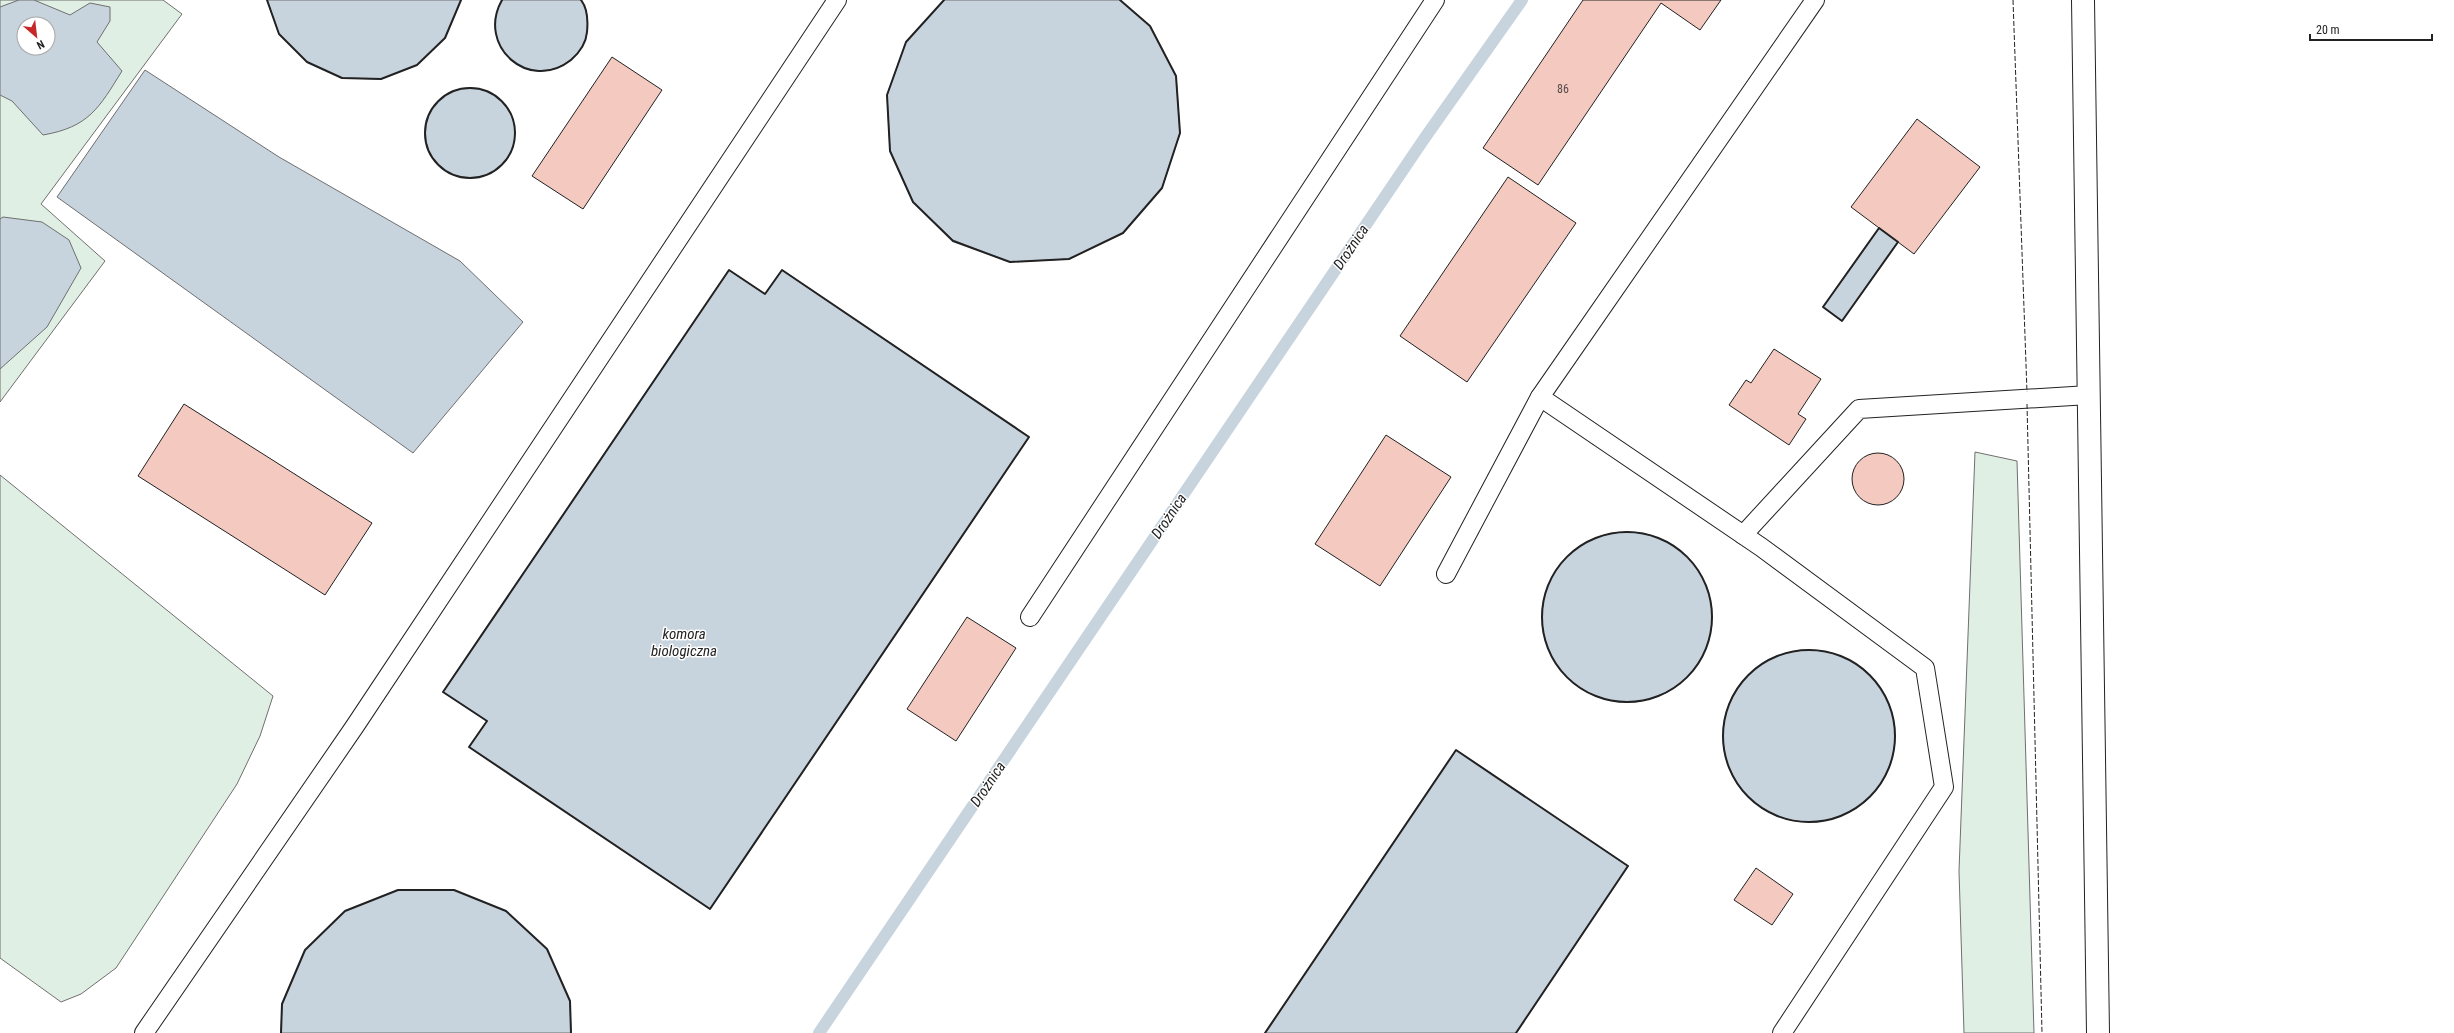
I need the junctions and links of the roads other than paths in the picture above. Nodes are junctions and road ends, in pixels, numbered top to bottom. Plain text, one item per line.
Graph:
1 (838, 0) edge
2 (1435, 0) edge
3 (1815, 0) edge
4 (2083, 0) edge
5 (2088, 395) junction
6 (1540, 397) junction
7 (1743, 535) junction
8 (1446, 574) dead end
9 (1030, 617) dead end
10 (144, 1033) edge
11 (1782, 1033) edge
12 (2098, 1033) edge

1 - 10 lane
2 - 9 lane
3 - 6 lane
4 - 5 main road
5 - 7 lane
5 - 12 main road
6 - 7 lane
6 - 8 lane
7 - 11 lane

